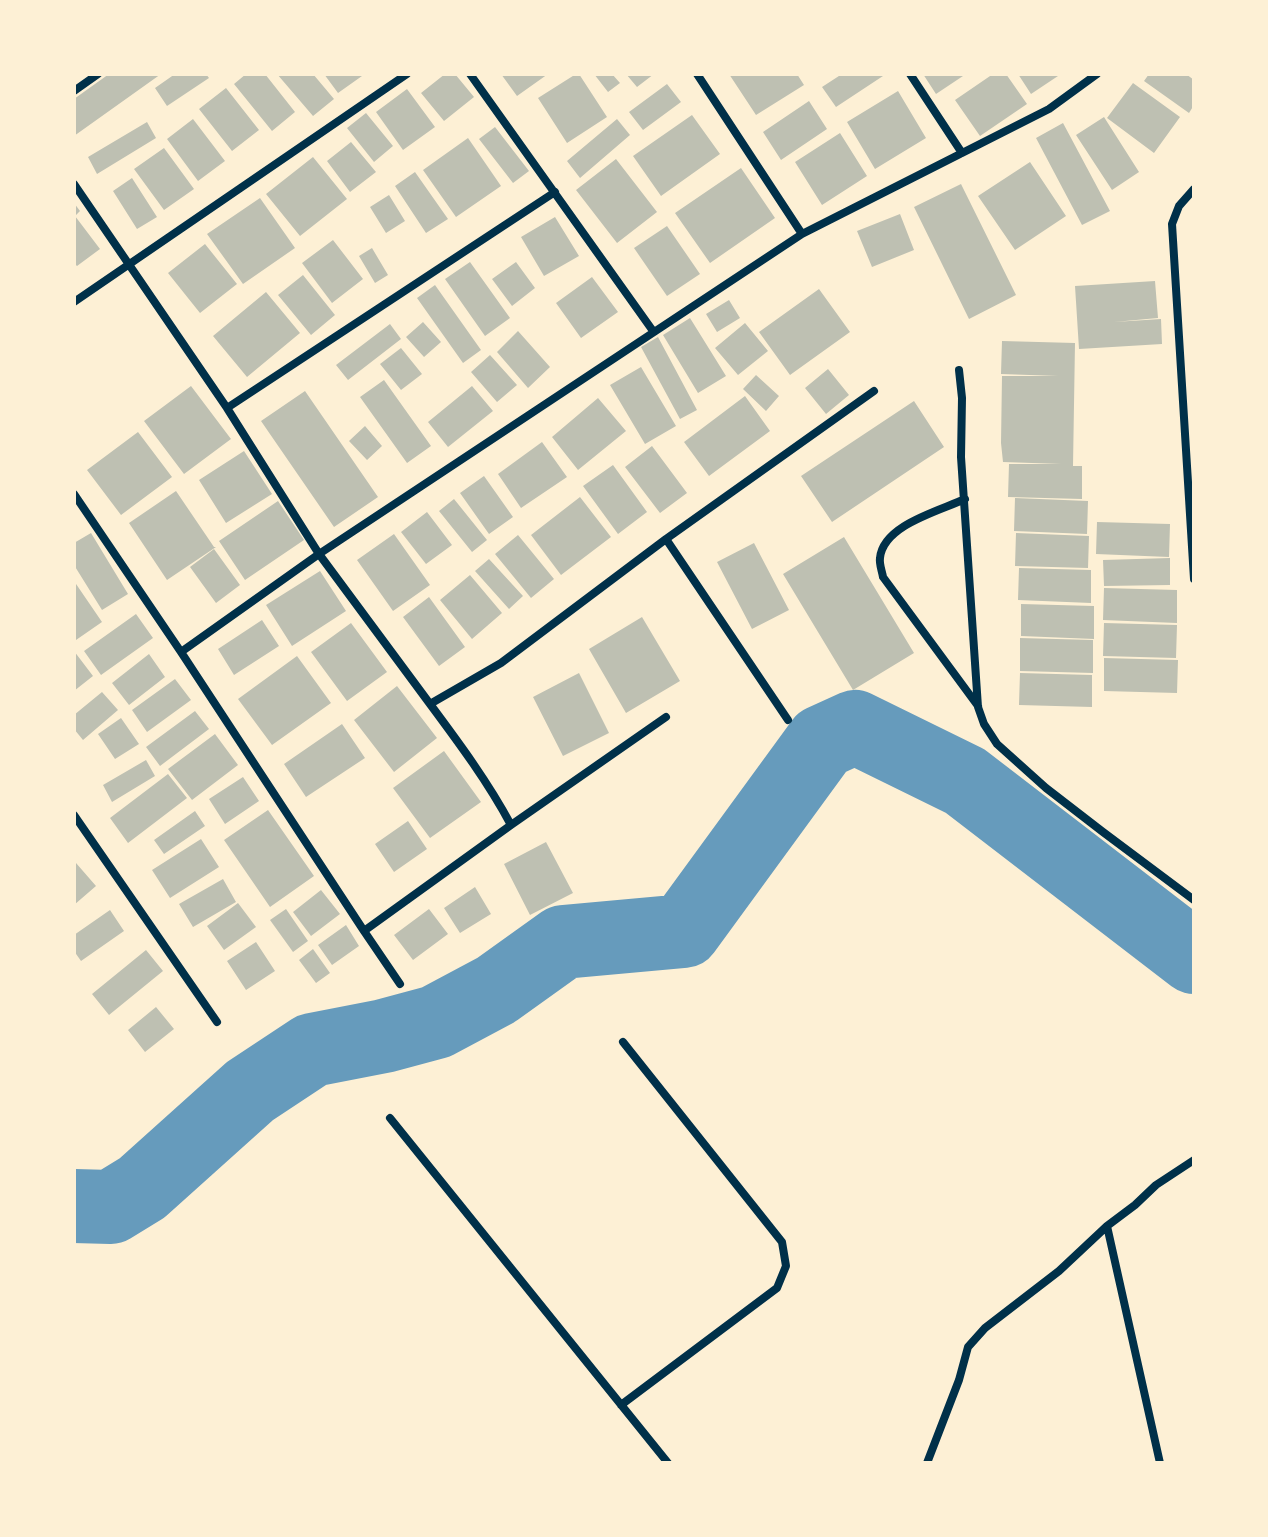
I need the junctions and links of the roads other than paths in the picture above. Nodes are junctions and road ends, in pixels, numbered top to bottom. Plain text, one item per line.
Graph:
1 (98, 74) edge
2 (407, 74) edge
3 (470, 74) edge
4 (697, 74) edge
5 (910, 74) edge
6 (1097, 74) edge
7 (74, 91) edge
8 (962, 153) junction
9 (74, 184) edge
10 (1194, 189) edge
11 (555, 192) junction
12 (802, 234) junction
13 (130, 265) junction
14 (74, 302) edge
15 (653, 331) junction
16 (959, 370) dead end
17 (874, 391) dead end
18 (227, 408) junction
19 (74, 494) edge
20 (965, 499) junction
21 (666, 539) junction
22 (319, 554) junction
23 (1194, 579) edge
24 (181, 652) junction
25 (430, 704) junction
26 (978, 707) junction
27 (666, 717) dead end
28 (788, 720) dead end
29 (74, 815) edge
30 (511, 825) junction
31 (1194, 900) edge
32 (364, 931) junction
33 (400, 984) dead end
34 (217, 1022) dead end
35 (623, 1042) dead end
36 (390, 1118) dead end
37 (1194, 1160) edge
38 (1107, 1226) junction
39 (621, 1405) junction
40 (668, 1463) edge
41 (927, 1463) edge
42 (1160, 1463) edge

1 - 7 street
2 - 13 street
3 - 11 street
4 - 12 street
5 - 8 street
6 - 8 street
8 - 12 street
9 - 13 street
10 - 23 street
11 - 15 street
11 - 18 street
12 - 15 street
13 - 14 street
13 - 18 street
15 - 22 street
16 - 20 street
17 - 21 street
18 - 22 street
19 - 24 street
20 - 26 street
20 - 26 street
21 - 25 street
21 - 28 street
22 - 24 street
22 - 25 street
24 - 32 street
25 - 30 street
26 - 31 street
27 - 30 street
29 - 34 street
30 - 32 street
32 - 33 street
35 - 39 street
36 - 39 street
37 - 38 street
38 - 41 street
38 - 42 street
39 - 40 street

